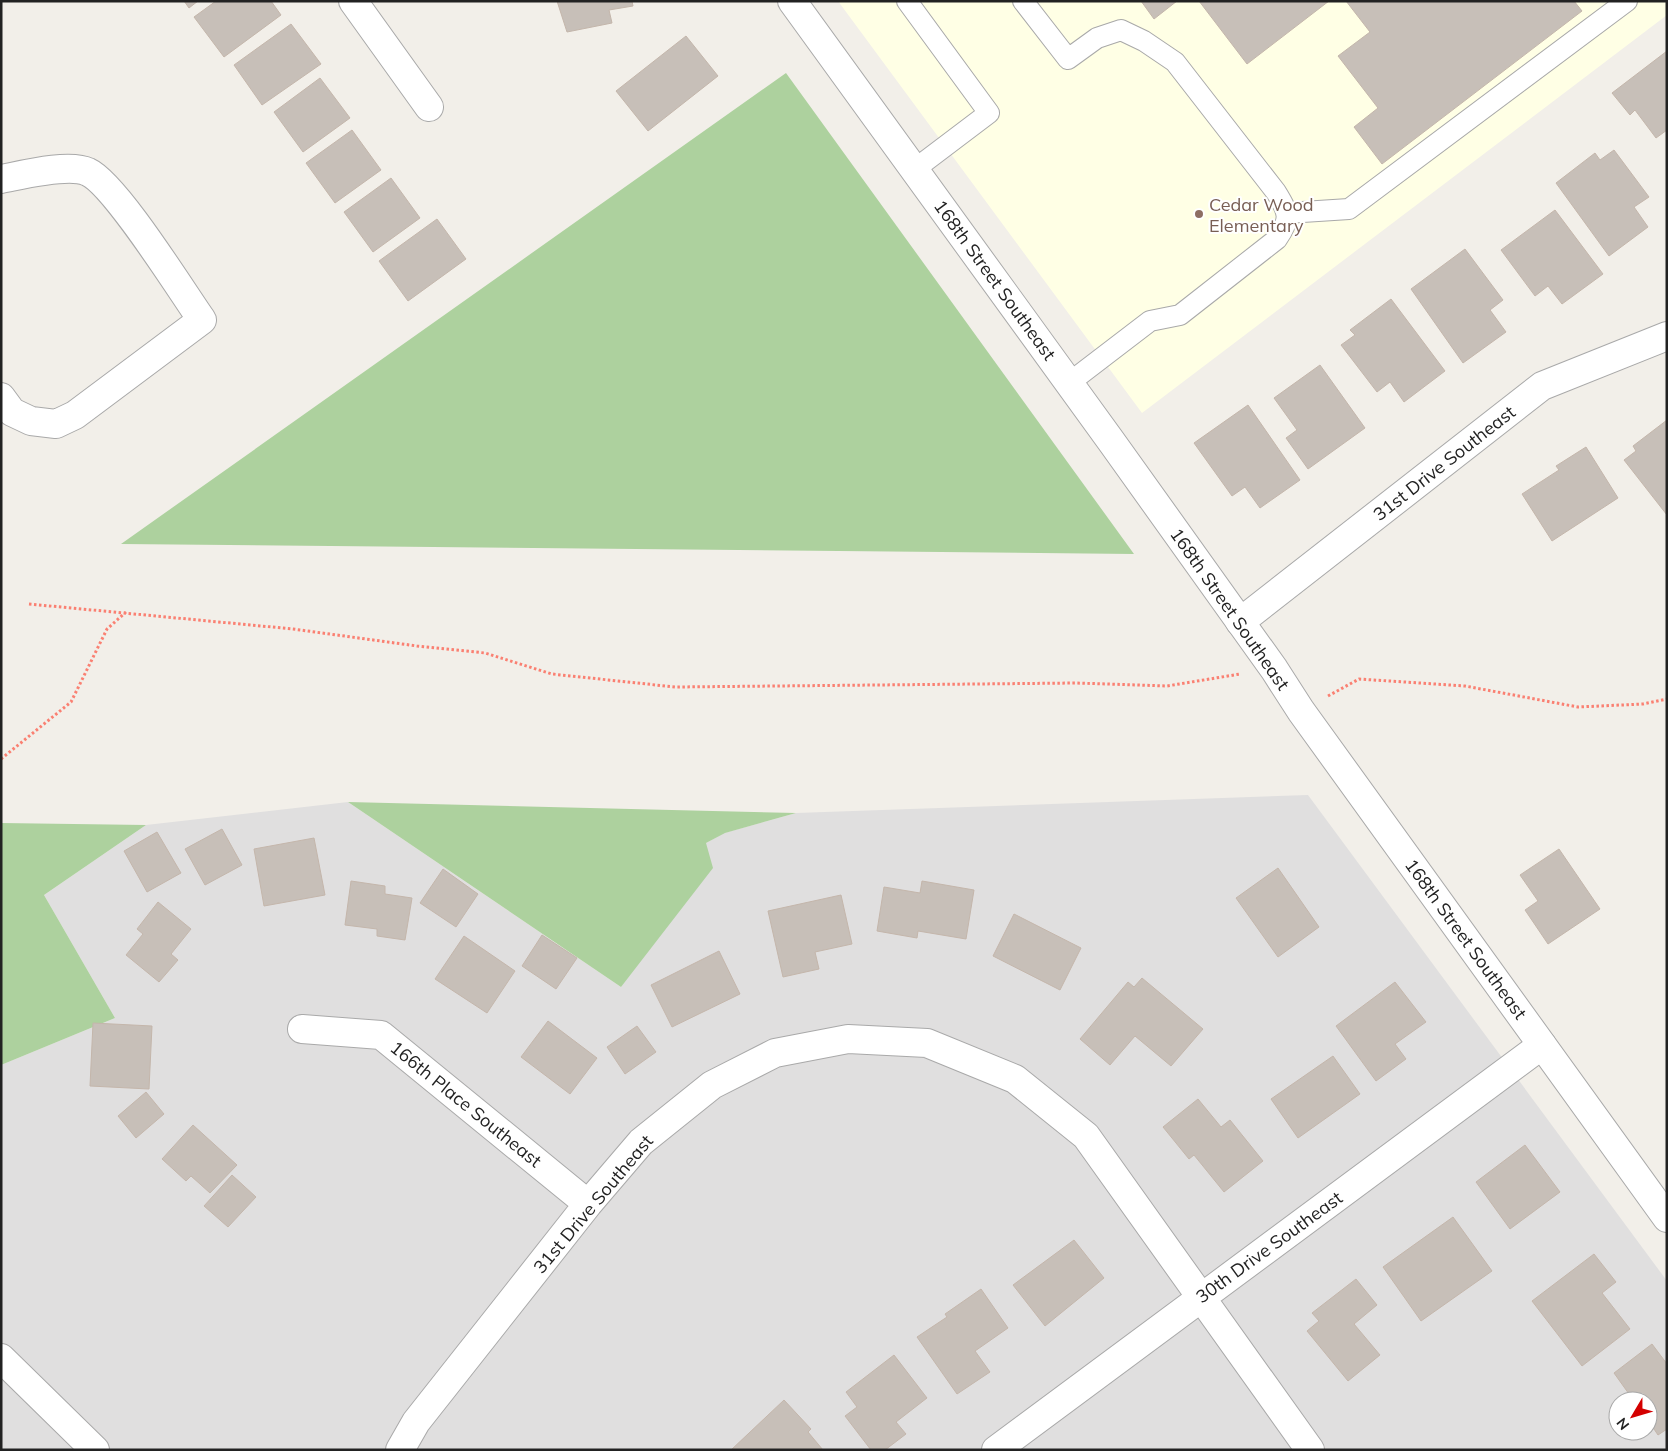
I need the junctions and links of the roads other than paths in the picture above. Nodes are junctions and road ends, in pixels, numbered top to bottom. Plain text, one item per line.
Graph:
1 (354, 1) edge
2 (792, 1) edge
3 (907, 1) edge
4 (1023, 1) edge
5 (1627, 1) edge
6 (429, 107) dead end
7 (915, 170) junction
8 (1, 179) edge
9 (1287, 213) junction
10 (1667, 336) edge
11 (1069, 382) junction
12 (1, 397) edge
13 (1240, 622) junction
14 (302, 1029) dead end
15 (1542, 1045) junction
16 (588, 1204) junction
17 (1667, 1218) edge
18 (1201, 1297) junction
19 (1, 1358) edge
20 (95, 1450) edge
21 (400, 1450) edge
22 (996, 1450) edge
23 (1310, 1450) edge

1 - 6 street
2 - 7 street, 168th Street Southeast
3 - 7 lane
4 - 9 lane
5 - 9 lane
7 - 11 street, 168th Street Southeast
8 - 12 street
9 - 11 lane
10 - 13 street, 31st Drive Southeast
11 - 13 street, 168th Street Southeast
13 - 15 street, 168th Street Southeast
14 - 16 street, 166th Place Southeast
15 - 17 street, 168th Street Southeast
15 - 18 street, 30th Drive Southeast
16 - 18 street, 31st Drive Southeast
16 - 21 street, 31st Drive Southeast
18 - 22 street, 30th Drive Southeast
18 - 23 street, 31st Drive Southeast
19 - 20 street

